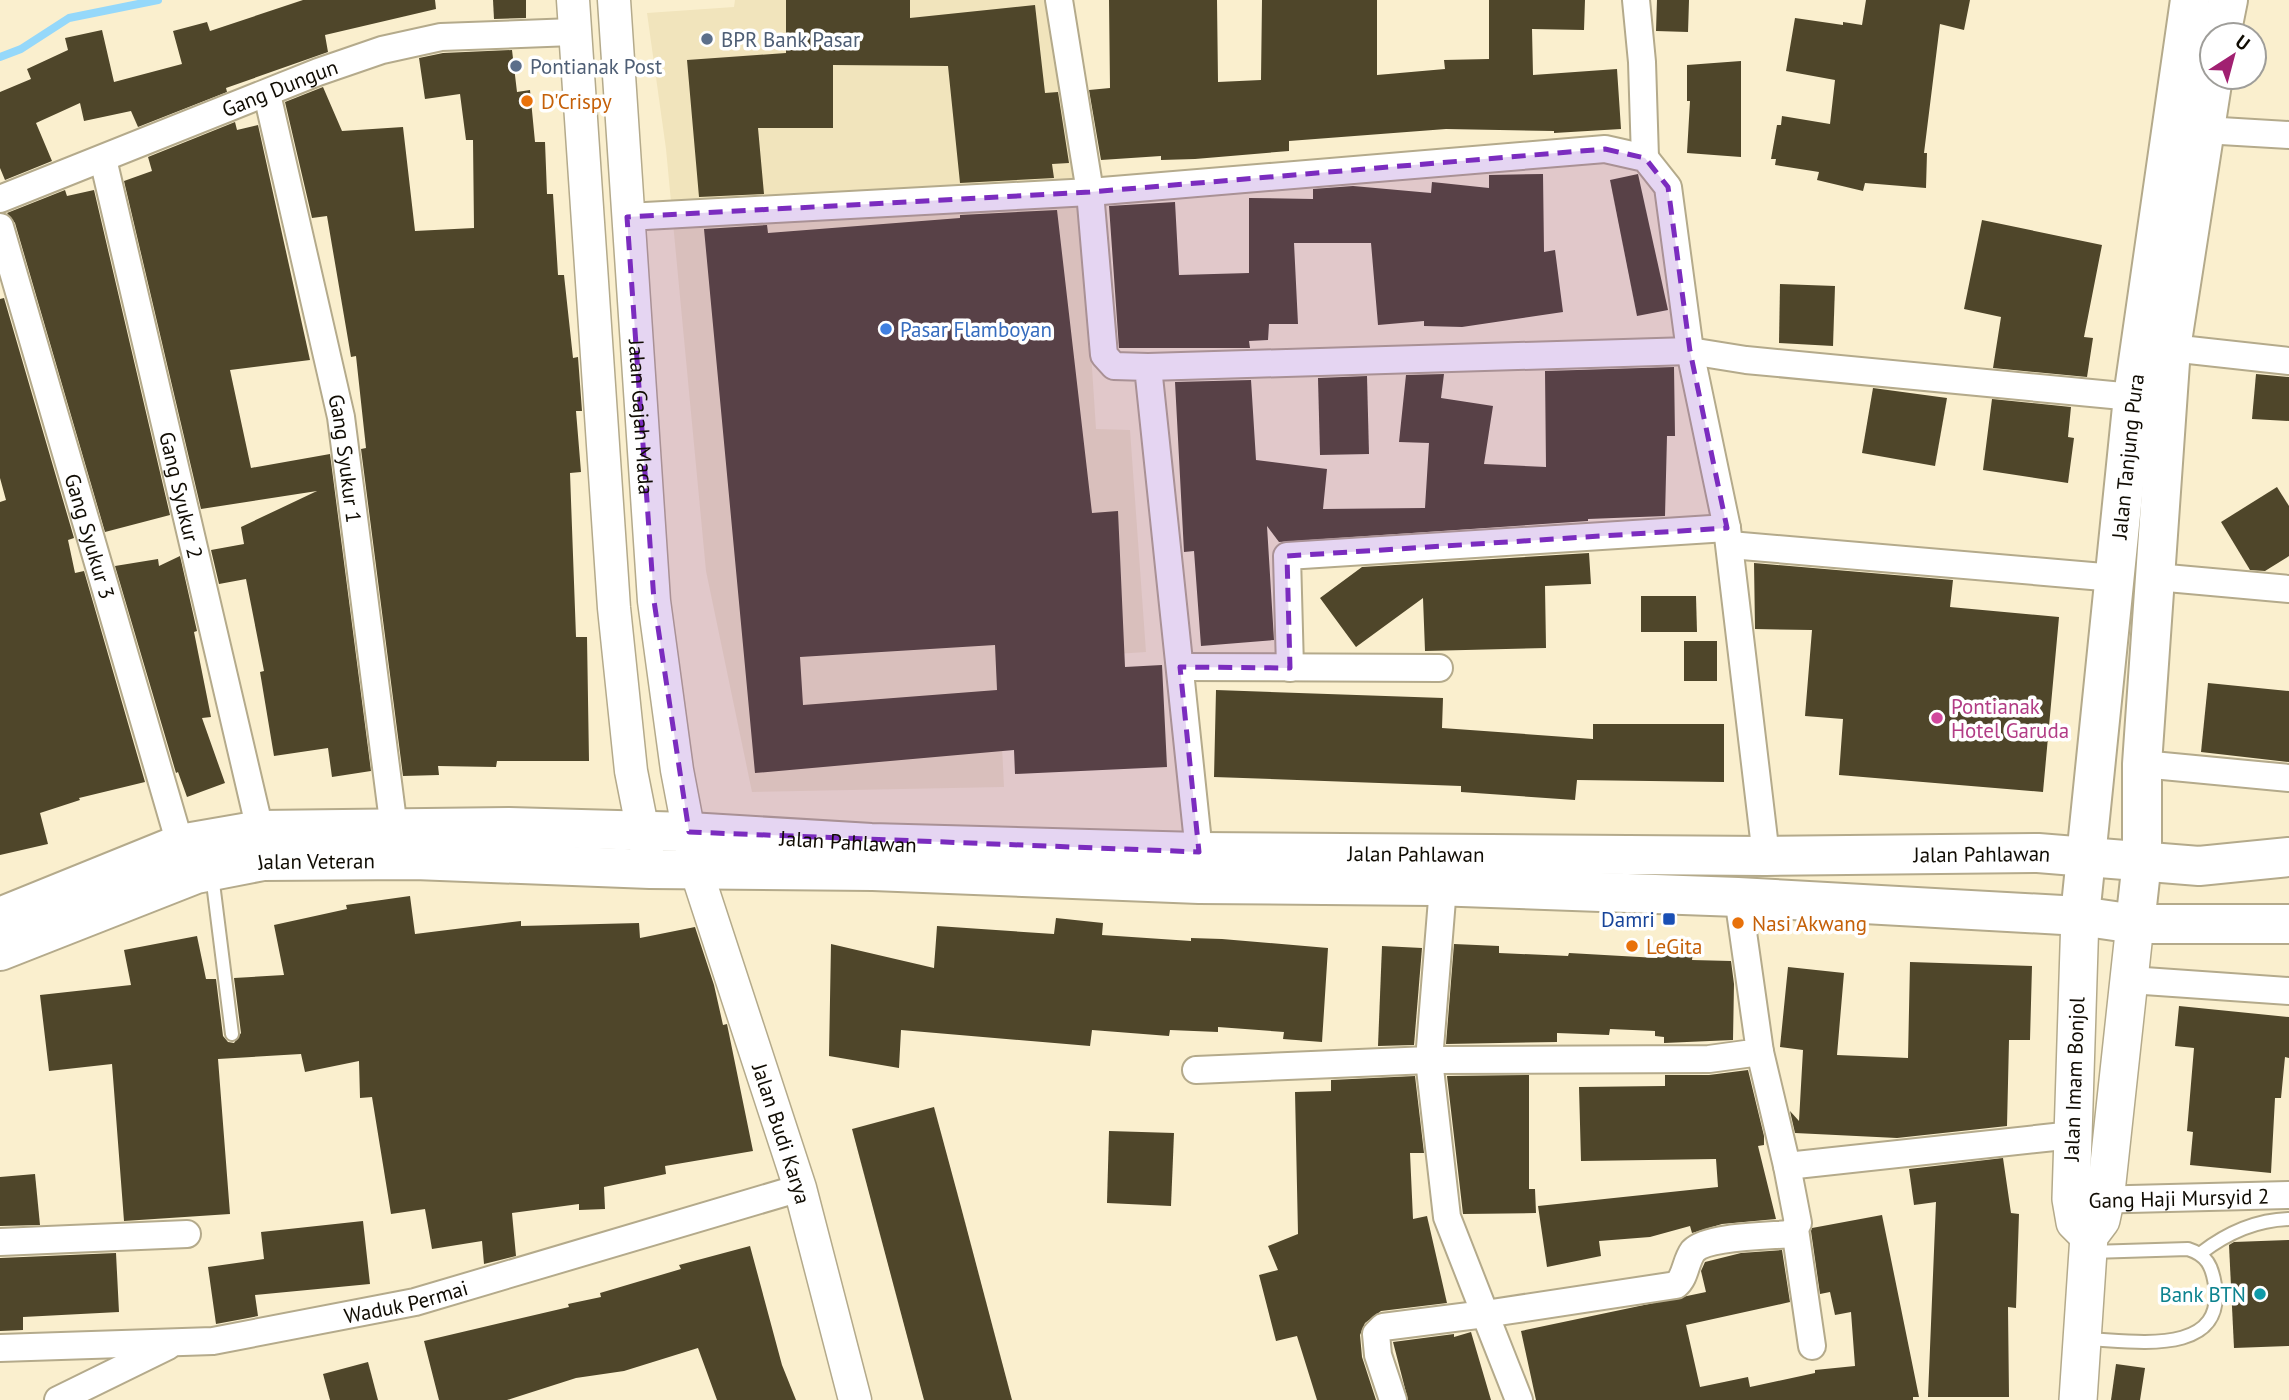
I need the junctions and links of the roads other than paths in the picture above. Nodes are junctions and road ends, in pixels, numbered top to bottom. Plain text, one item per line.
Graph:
1 (573, 0) edge
2 (614, 0) edge
3 (1059, 0) edge
4 (1636, 0) edge
5 (2190, 0) edge
6 (2228, 0) edge
7 (2224, 21) edge
8 (573, 32) junction
9 (2196, 59) edge
10 (2211, 91) edge
11 (267, 94) junction
12 (2204, 130) junction
13 (2289, 135) edge
14 (1645, 158) junction
15 (103, 159) junction
16 (1090, 192) junction
17 (0, 199) edge
18 (627, 217) junction
19 (0, 227) edge
20 (2171, 348) junction
21 (1690, 351) junction
22 (2289, 361) edge
23 (1148, 367) junction
24 (2133, 397) junction
25 (1728, 537) junction
26 (2156, 577) junction
27 (2115, 578) junction
28 (2289, 589) edge
29 (1180, 667) junction
30 (1290, 668) junction
31 (1439, 668) dead end
32 (2142, 764) junction
33 (2289, 778) edge
34 (394, 829) junction
35 (260, 830) junction
36 (643, 830) junction
37 (690, 832) junction
38 (180, 844) junction
39 (1199, 852) junction
40 (1766, 856) junction
41 (2086, 856) junction
42 (2289, 857) edge
43 (2142, 860) junction
44 (650, 869) junction
45 (696, 870) junction
46 (212, 871) junction
47 (1443, 887) junction
48 (1738, 897) junction
49 (2080, 916) junction
50 (0, 917) edge
51 (2135, 924) junction
52 (2289, 924) edge
53 (0, 951) edge
54 (2130, 980) junction
55 (2289, 991) edge
56 (232, 1034) dead end
57 (1760, 1052) junction
58 (1429, 1060) junction
59 (1196, 1070) dead end
60 (2073, 1135) junction
61 (1787, 1166) junction
62 (800, 1188) junction
63 (2289, 1195) edge
64 (2088, 1200) junction
65 (2289, 1219) edge
66 (1795, 1229) junction
67 (187, 1234) dead end
68 (0, 1242) edge
69 (2088, 1244) junction
70 (2201, 1254) junction
71 (1485, 1314) junction
72 (2081, 1339) junction
73 (176, 1342) junction
74 (1812, 1346) dead end
75 (0, 1348) edge
76 (58, 1400) edge
77 (855, 1400) edge
78 (1393, 1400) edge
79 (1519, 1400) edge
80 (2078, 1400) edge

1 - 8 street, Jalan Gajah Mada
2 - 18 street, Jalan Gajah Mada
3 - 16 street
4 - 14 street
5 - 9 highway, Jalan Tanjung Pura
6 - 7 highway
8 - 11 street, Gang Dungun
8 - 36 street, Jalan Gajah Mada
9 - 24 highway, Jalan Tanjung Pura
10 - 12 highway, Jalan Tanjung Pura
11 - 15 street, Gang Dungun
11 - 34 street, Gang Syukur 1
12 - 13 street
12 - 20 highway, Jalan Tanjung Pura
14 - 16 street
14 - 21 street
15 - 17 street, Gang Dungun
15 - 35 street, Gang Syukur 2
16 - 18 street
16 - 23 street
18 - 37 street, Jalan Gajah Mada
19 - 38 street, Gang Syukur 3
20 - 22 street
20 - 26 highway, Jalan Tanjung Pura
21 - 23 street
21 - 24 street
21 - 25 street
23 - 29 street
24 - 27 highway, Jalan Tanjung Pura
25 - 27 street
25 - 30 street
25 - 40 street
26 - 28 street
26 - 32 highway, Jalan Tanjung Pura
27 - 41 highway, Jalan Tanjung Pura
29 - 30 street
29 - 39 street
30 - 31 street
32 - 33 street
32 - 43 highway, Jalan Tanjung Pura
34 - 35 highway, Jalan Veteran
34 - 36 highway, Jalan Veteran
35 - 38 highway, Jalan Veteran
36 - 37 highway, Jalan Veteran
36 - 44 street, Jalan Gajah Mada
37 - 39 highway, Jalan Pahlawan
37 - 45 street, Jalan Gajah Mada
38 - 50 highway, Jalan Veteran
39 - 40 highway, Jalan Pahlawan
40 - 41 highway, Jalan Pahlawan
41 - 43 highway, Jalan Pahlawan
41 - 49 highway, Jalan Tanjung Pura
42 - 43 highway, Jalan Pahlawan
43 - 51 highway, Jalan Tanjung Pura
44 - 45 highway, Jalan Veteran
44 - 46 highway, Jalan Veteran
45 - 47 highway, Jalan Pahlawan
45 - 62 street, Jalan Budi Karya
46 - 53 highway, Jalan Veteran
46 - 56 lane
47 - 48 highway, Jalan Pahlawan
47 - 58 street
48 - 49 highway, Jalan Pahlawan
48 - 57 street
49 - 51 highway, Jalan Pahlawan
49 - 60 main road, Jalan Imam Bonjol
51 - 52 highway, Jalan Pahlawan
51 - 54 main road, Jalan Imam Bonjol
54 - 55 street
54 - 64 main road, Jalan Imam Bonjol
57 - 58 street
57 - 61 street
58 - 59 street
58 - 71 street
60 - 61 street
60 - 64 main road, Jalan Imam Bonjol
61 - 66 street
62 - 73 street, Waduk Permai
62 - 77 street, Jalan Budi Karya
63 - 64 street, Gang Haji Mursyid 2
64 - 69 main road, Jalan Imam Bonjol
65 - 70 lane
66 - 71 street
66 - 74 street
67 - 68 street
69 - 70 lane
69 - 72 main road
70 - 72 lane
71 - 78 street
71 - 79 street
72 - 80 main road
73 - 75 street, Waduk Permai
73 - 76 street

